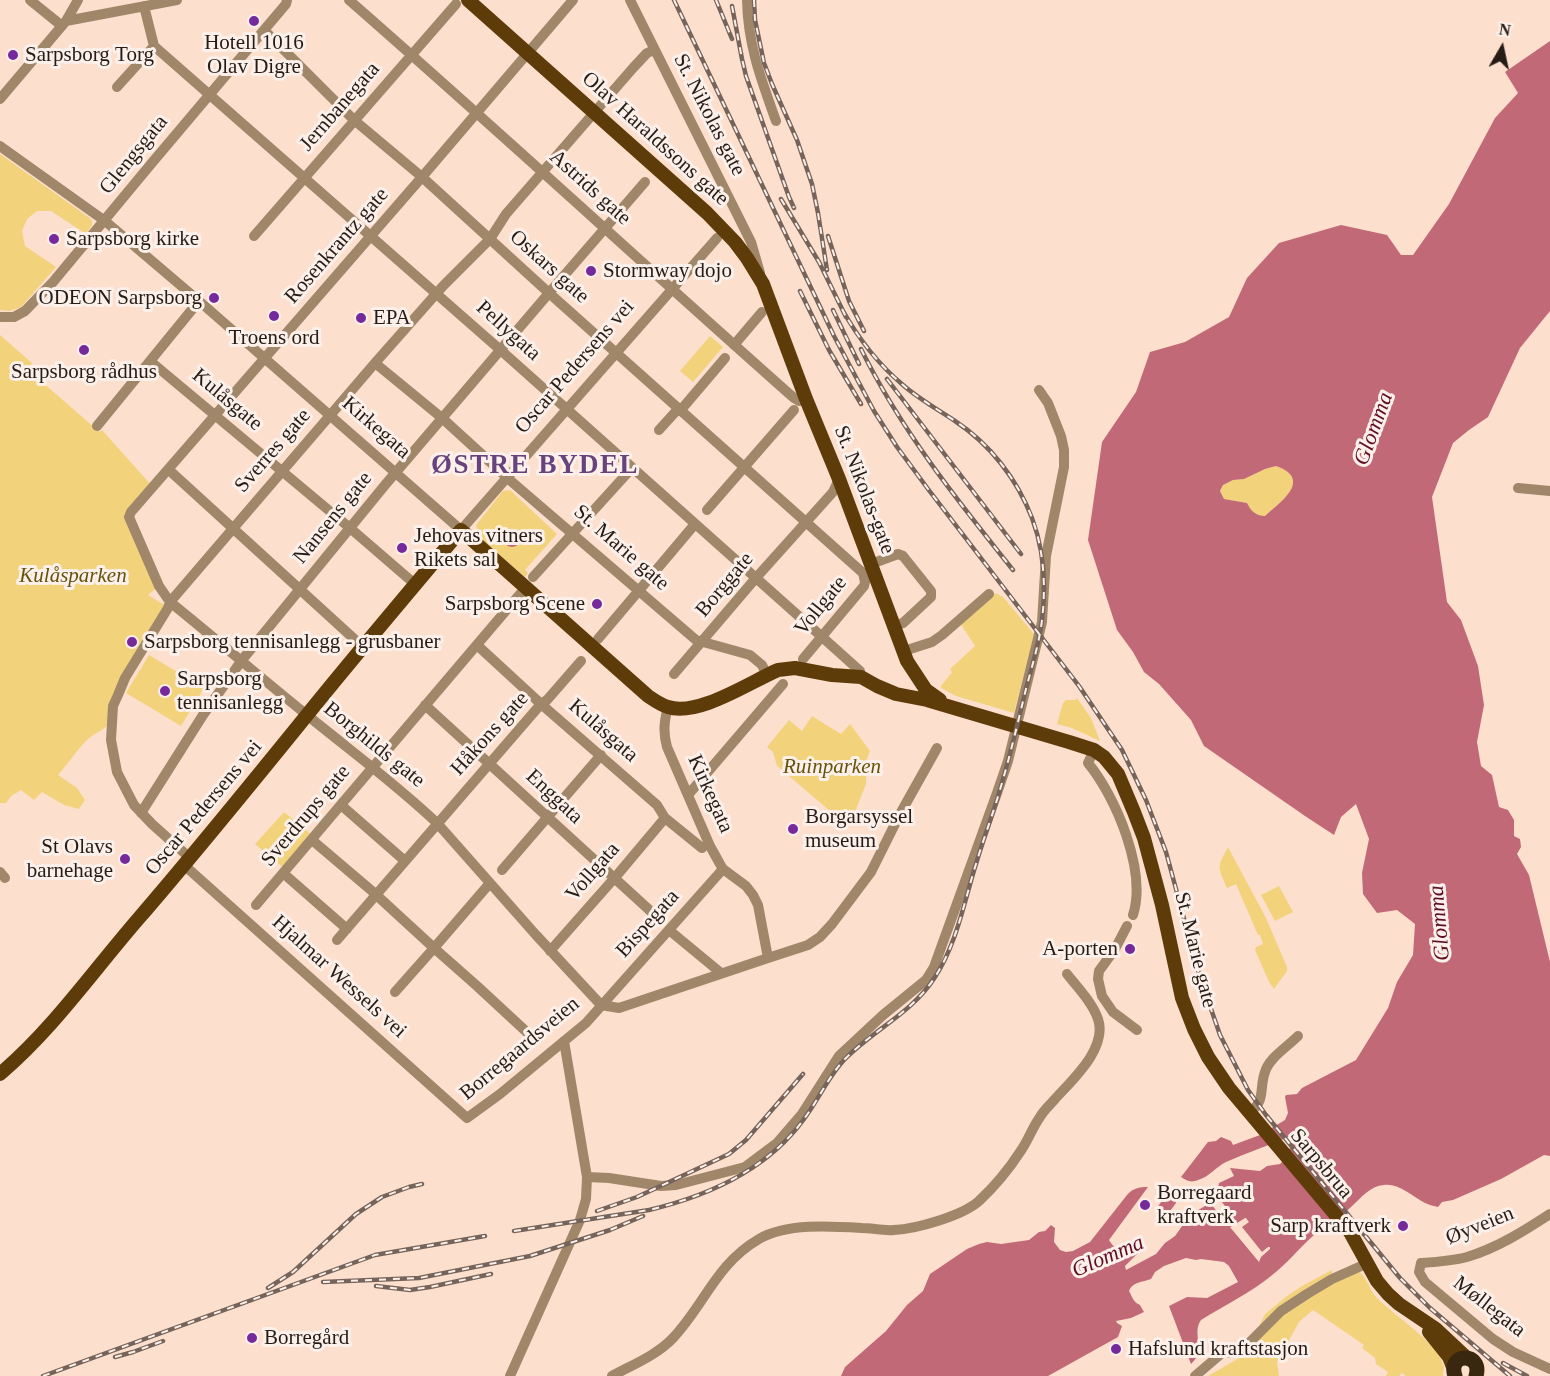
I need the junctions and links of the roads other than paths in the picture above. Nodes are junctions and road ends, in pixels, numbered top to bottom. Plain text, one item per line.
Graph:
1 (30, 0) edge
2 (78, 0) edge
3 (177, 0) edge
4 (287, 0) edge
5 (349, 0) edge
6 (573, 0) edge
7 (630, 0) edge
8 (747, 0) edge
9 (462, 2) edge
10 (144, 6) junction
11 (64, 23) junction
12 (264, 30) junction
13 (154, 46) junction
14 (654, 50) junction
15 (527, 53) junction
16 (412, 55) junction
17 (117, 87) dead end
18 (210, 95) junction
19 (0, 99) edge
20 (476, 113) junction
21 (595, 113) junction
22 (354, 120) junction
23 (776, 122) dead end
24 (0, 146) edge
25 (543, 172) junction
26 (422, 177) junction
27 (304, 178) junction
28 (645, 182) dead end
29 (105, 221) junction
30 (606, 228) junction
31 (254, 236) dead end
32 (371, 236) junction
33 (126, 238) junction
34 (717, 238) dead end
35 (490, 239) junction
36 (85, 244) junction
37 (763, 284) junction
38 (671, 290) junction
39 (549, 293) junction
40 (436, 294) junction
41 (199, 301) junction
42 (762, 312) dead end
43 (0, 317) edge
44 (782, 334) joint
45 (734, 345) junction
46 (500, 350) junction
47 (615, 353) junction
48 (725, 358) dead end
49 (265, 359) junction
50 (150, 361) junction
51 (375, 363) junction
52 (1039, 390) dead end
53 (806, 399) junction
54 (566, 409) junction
55 (679, 410) junction
56 (794, 410) dead end
57 (215, 415) junction
58 (329, 416) junction
59 (442, 418) junction
60 (97, 426) dead end
61 (659, 429) dead end
62 (745, 467) junction
63 (632, 468) junction
64 (169, 470) junction
65 (282, 472) junction
66 (396, 472) junction
67 (507, 477) junction
68 (839, 479) junction
69 (1518, 488) dead end
70 (1550, 491) edge
71 (708, 510) dead end
72 (129, 517) joint
73 (806, 522) junction
74 (695, 524) junction
75 (232, 528) junction
76 (350, 528) junction
77 (461, 530) junction
78 (572, 533) junction
79 (868, 570) junction
80 (755, 579) junction
81 (530, 582) junction
82 (416, 585) junction
83 (300, 590) junction
84 (639, 590) junction
85 (989, 594) dead end
86 (170, 602) junction
87 (894, 626) junction
88 (821, 636) junction
89 (598, 639) dead end
90 (702, 643) junction
91 (477, 645) junction
92 (363, 646) junction
93 (906, 656) junction
94 (803, 659) dead end
95 (242, 660) junction
96 (581, 661) dead end
97 (674, 674) dead end
98 (767, 675) junction
99 (861, 677) junction
100 (783, 684) dead end
101 (909, 698) junction
102 (541, 704) junction
103 (425, 705) junction
104 (668, 707) junction
105 (958, 710) junction
106 (307, 715) junction
107 (1004, 724) junction
108 (937, 748) dead end
109 (1092, 753) junction
110 (601, 755) junction
111 (490, 763) junction
112 (373, 766) junction
113 (688, 795) junction
114 (341, 805) junction
115 (141, 813) junction
116 (548, 818) junction
117 (665, 818) junction
118 (437, 823) junction
119 (312, 840) junction
120 (702, 848) dead end
121 (187, 861) junction
122 (405, 861) junction
123 (723, 869) junction
124 (502, 870) dead end
125 (283, 873) junction
126 (615, 878) junction
127 (490, 883) junction
128 (377, 895) junction
129 (256, 905) dead end
130 (1132, 915) dead end
131 (657, 917) dead end
132 (1127, 926) dead end
133 (347, 929) junction
134 (669, 930) junction
135 (337, 940) dead end
136 (434, 948) junction
137 (550, 951) junction
138 (768, 958) junction
139 (722, 973) junction
140 (1067, 974) dead end
141 (396, 992) dead end
142 (601, 1005) junction
143 (1137, 1030) dead end
144 (531, 1036) dead end
145 (1298, 1036) dead end
146 (564, 1041) junction
147 (0, 1074) edge
148 (1254, 1117) junction
149 (467, 1118) joint
150 (587, 1177) junction
151 (1550, 1214) edge
152 (1368, 1263) junction
153 (1421, 1263) joint
154 (1419, 1318) junction
155 (1473, 1366) edge
156 (1550, 1368) edge
157 (1453, 1372) edge
158 (510, 1376) edge
159 (612, 1376) edge
160 (1195, 1376) edge
161 (1490, 1376) edge

1 - 11 street
2 - 11 street
3 - 10 street
4 - 12 street, Glengsgata
5 - 16 street, Astrids gate
6 - 15 street, Rosenkrantz gate
7 - 14 street, St. Nikolas gate
8 - 23 street
9 - 15 main road, Olav Haraldssons gate
9 - 16 street, Jernbanegata
10 - 11 street
10 - 13 street
11 - 19 street
12 - 18 street, Glengsgata
12 - 22 street, Oskars gate
13 - 17 street
13 - 18 street, Pellygata
14 - 21 street, Sverres gate
14 - 37 street, St. Nikolas gate
15 - 20 street, Rosenkrantz gate
15 - 21 main road, Olav Haraldssons gate
16 - 20 street, Astrids gate
16 - 22 street, Jernbanegata
18 - 27 street, Pellygata
18 - 29 street, Glengsgata
20 - 25 street, Astrids gate
20 - 26 street, Rosenkrantz gate
21 - 25 street, Sverres gate
21 - 37 main road, Olav Haraldssons gate
22 - 26 street, Oskars gate
22 - 27 street, Jernbanegata
24 - 29 street, Kirkegata
25 - 30 street, Astrids gate
25 - 35 street, Sverres gate
26 - 32 street, Rosenkrantz gate
26 - 35 street, Oskars gate
27 - 31 street, Jernbanegata
27 - 32 street, Pellygata
28 - 30 street, Nansens gate
29 - 33 street, Kirkegata
29 - 36 street, Glengsgata
30 - 38 street, Astrids gate
30 - 39 street, Nansens gate
32 - 40 street, Pellygata
32 - 49 street, Rosenkrantz gate
33 - 36 street
33 - 41 street, Kirkegata
34 - 38 street, Oscar Pedersens vei
35 - 39 street, Oskars gate
35 - 40 street, Sverres gate
36 - 43 street, Glengsgata
37 - 44 main road, Olav Haraldssons gate
38 - 45 street, Astrids gate
38 - 47 street, Oscar Pedersens vei
39 - 46 street, Nansens gate
39 - 47 street, Oskars gate
40 - 46 street, Pellygata
40 - 51 street, Sverres gate
41 - 49 street, Kirkegata
41 - 50 street
42 - 45 street
44 - 53 main road, St. Nikolas-gate
45 - 53 street, Astrids gate
46 - 54 street, Pellygata
46 - 59 street, Nansens gate
47 - 54 street, Oscar Pedersens vei
47 - 55 street, Oskars gate
48 - 55 street
49 - 57 street, Rosenkrantz gate
49 - 58 street, Kirkegata
50 - 57 street, Kulåsgate
50 - 60 street
51 - 58 street, Sverres gate
51 - 59 street, St. Marie gate
52 - 150 street
53 - 68 main road, St. Nikolas-gate
54 - 63 street, Pellygata
54 - 67 street, Oscar Pedersens vei
55 - 61 street
55 - 62 street, Oskars gate
56 - 62 street
57 - 64 street, Rosenkrantz gate
57 - 65 street, Kulåsgate
58 - 65 street, Sverres gate
58 - 66 street, Kirkegata
59 - 66 street, Nansens gate
59 - 67 street, St. Marie gate
62 - 71 street
62 - 73 street, Oskars gate
63 - 74 street, Pellygata
63 - 78 street, Sverdrups gate
64 - 72 street, Rosenkrantz gate
64 - 75 street
65 - 75 street, Sverres gate
65 - 76 street, Kulåsgate
66 - 76 street, Nansens gate
66 - 77 street, Kirkegata
67 - 77 street, Oscar Pedersens vei
67 - 78 street, St. Marie gate
68 - 73 street, Borggate
68 - 79 main road, St. Nikolas-gate
69 - 70 street
72 - 86 street, Borghilds gate
73 - 79 street, Oskars gate
73 - 80 street, Borggate
74 - 80 street, Pellygata
74 - 84 street
75 - 83 street
75 - 86 street, Sverres gate
76 - 82 street, Kulåsgate
76 - 83 street, Nansens gate
77 - 81 main road, Kirkegata
77 - 82 main road, Oscar Pedersens vei
78 - 81 street, Sverdrups gate
78 - 84 street, St. Marie gate
79 - 87 main road, St. Nikolas-gate
79 - 87 street
79 - 88 street, Vollgate
80 - 88 street, Pellygata
80 - 90 street, Borggate
81 - 91 street, Sverdrups gate
81 - 104 main road, Kirkegata
82 - 92 main road, Oscar Pedersens vei
83 - 92 street
83 - 95 street, Nansens gate
84 - 89 street
84 - 90 street, St. Marie gate
85 - 93 street
86 - 95 street, Borghilds gate
86 - 115 street, Sverres gate
87 - 93 main road, St. Nikolas-gate
88 - 94 street, Vollgate
88 - 99 street, Pellygata
90 - 97 street, Borggate
90 - 98 street, St. Marie gate
91 - 102 street, Kulåsgata
91 - 103 street, Sverdrups gate
92 - 106 main road, Oscar Pedersens vei
93 - 101 main road, St. Nikolas-gate
93 - 105 main road, St. Nikolas-gate
95 - 106 street, Borghilds gate
95 - 115 street, Nansens gate
96 - 102 street, Håkons gate
98 - 99 main road, St. Marie gate
98 - 104 main road, St. Marie gate
99 - 101 main road, St. Marie gate
100 - 113 street
101 - 105 main road, St. Marie gate
101 - 107 main road, St. Marie gate
102 - 110 street, Kulåsgata
102 - 111 street, Håkons gate
103 - 111 street, Enggata
103 - 112 street, Sverdrups gate
104 - 113 street, Kirkegata
105 - 107 main road, St. Marie gate
106 - 112 street, Borghilds gate
106 - 121 main road, Oscar Pedersens vei
107 - 109 main road, St. Marie gate
108 - 138 street, Borregaardsveien
109 - 130 street
109 - 148 main road, St. Marie gate
110 - 116 street
110 - 117 street, Kulåsgata
111 - 116 street, Enggata
111 - 118 street, Håkons gate
112 - 114 street, Sverdrups gate
112 - 118 street, Borghilds gate
113 - 123 street, Kirkegata
114 - 119 street, Sverdrups gate
114 - 122 street
115 - 121 street, Sverres gate
116 - 124 street
116 - 126 street, Enggata
117 - 120 street, Kulåsgata
117 - 126 street, Vollgata
118 - 122 street, Håkons gate
118 - 127 street, Borghilds gate
119 - 125 street, Sverdrups gate
119 - 128 street
121 - 147 main road, Oscar Pedersens vei
121 - 149 street, Hjalmar Wessels vei
122 - 128 street, Håkons gate
123 - 134 street, Bispegata
123 - 138 street
125 - 129 street, Sverdrups gate
125 - 133 street
126 - 131 street, Enggata
126 - 137 street, Vollgata
127 - 136 street
127 - 137 street, Borghilds gate
128 - 133 street, Håkons gate
128 - 136 street
132 - 143 street
133 - 135 street, Håkons gate
134 - 139 street
134 - 142 street, Bispegata
136 - 141 street
136 - 144 street
137 - 142 street, Borghilds gate
138 - 139 street, Borregaardsveien
139 - 142 street, Borregaardsveien
140 - 159 street
142 - 146 street, Borregaardsveien
145 - 148 street
146 - 149 street, Borregaardsveien
146 - 150 street
148 - 152 main road, Sarpsbrua
150 - 158 street
151 - 153 street, Øyveien
152 - 154 main road
152 - 160 street
153 - 156 street, Møllegata
154 - 155 main road
154 - 157 main road
155 - 157 highway
155 - 161 highway

